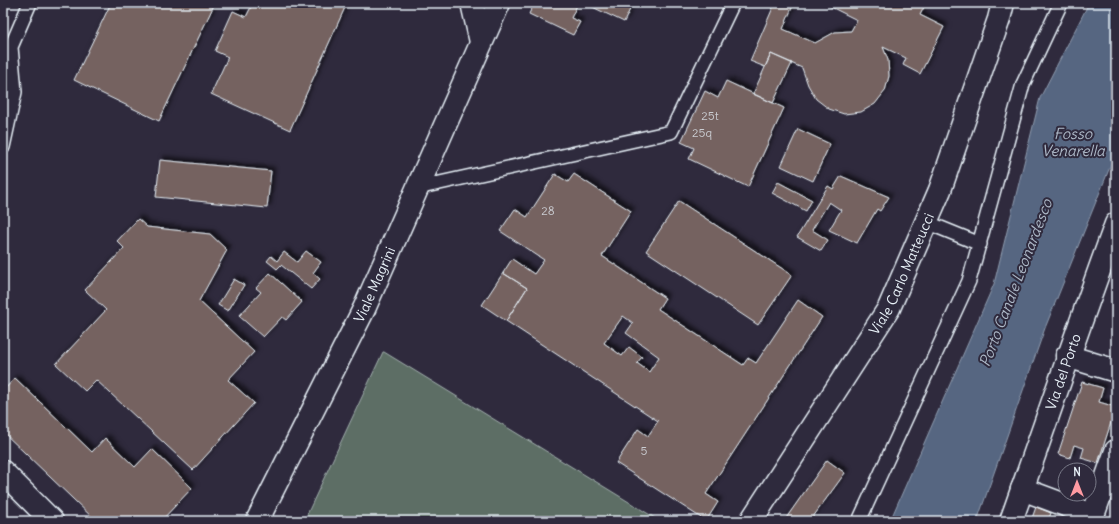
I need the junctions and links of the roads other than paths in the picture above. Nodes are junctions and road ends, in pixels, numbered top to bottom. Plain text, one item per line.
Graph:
1 (30, 3) edge
2 (472, 3) edge
3 (499, 3) edge
4 (733, 3) edge
5 (1003, 3) edge
6 (1061, 3) edge
7 (481, 42) junction
8 (3, 147) edge
9 (418, 188) junction
10 (926, 222) junction
11 (1116, 224) edge
12 (980, 244) junction
13 (1067, 356) junction
14 (1116, 371) edge
15 (1116, 451) edge
16 (3, 472) edge
17 (1022, 489) junction
18 (1091, 518) edge
19 (52, 521) edge
20 (257, 521) edge
21 (751, 521) edge
22 (858, 521) edge
23 (1011, 521) edge

1 - 8 lane
2 - 7 street
3 - 7 street, Viale Magrini
4 - 9 lane
5 - 10 street, Viale Carlo Matteucci
6 - 12 lane
7 - 9 street, Viale Magrini
9 - 20 street, Viale Magrini
10 - 12 lane
10 - 21 street, Viale Carlo Matteucci
11 - 13 street, Via del Porto
12 - 22 lane
13 - 14 street
13 - 17 street, Via del Porto
15 - 18 street
16 - 19 street
17 - 18 street
17 - 23 street, Via del Porto

